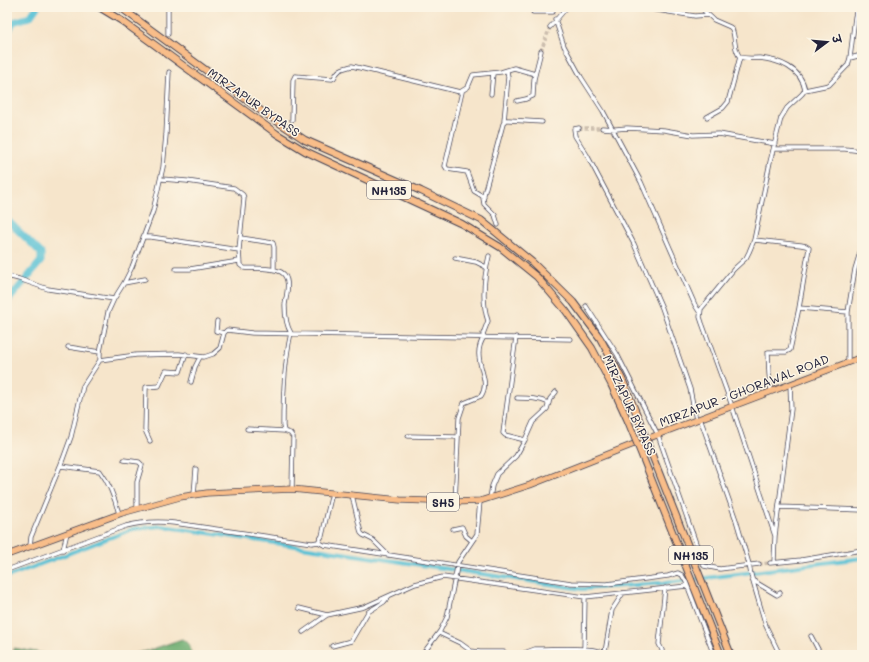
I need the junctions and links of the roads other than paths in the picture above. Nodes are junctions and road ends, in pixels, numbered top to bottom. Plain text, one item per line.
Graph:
1 (99, 7) edge
2 (120, 7) edge
3 (168, 7) edge
4 (567, 7) edge
5 (637, 7) edge
6 (700, 7) edge
7 (857, 7) edge
8 (533, 12) dead end
9 (553, 12) dead end
10 (708, 15) junction
11 (555, 19) junction
12 (550, 27) tunnel mouth
13 (168, 34) dead end
14 (541, 51) tunnel mouth
15 (862, 55) edge
16 (740, 57) junction
17 (850, 58) junction
18 (507, 71) junction
19 (169, 72) dead end
20 (493, 73) junction
21 (535, 74) junction
22 (805, 90) junction
23 (462, 92) junction
24 (491, 94) dead end
25 (517, 102) dead end
26 (707, 117) dead end
27 (292, 120) dead end
28 (504, 121) junction
29 (542, 122) dead end
30 (579, 128) dead end
31 (602, 128) tunnel mouth
32 (612, 129) junction
33 (775, 144) junction
34 (774, 149) junction
35 (862, 151) edge
36 (162, 179) junction
37 (484, 197) junction
38 (498, 225) dead end
39 (143, 237) junction
40 (241, 238) junction
41 (754, 240) junction
42 (862, 246) edge
43 (239, 250) junction
44 (489, 256) dead end
45 (455, 258) dead end
46 (239, 261) junction
47 (486, 267) junction
48 (176, 269) dead end
49 (274, 270) junction
50 (7, 276) edge
51 (145, 279) dead end
52 (124, 283) junction
53 (114, 299) junction
54 (586, 306) dead end
55 (799, 308) junction
56 (848, 312) junction
57 (700, 313) junction
58 (217, 320) dead end
59 (224, 333) junction
60 (291, 333) junction
61 (484, 337) junction
62 (516, 337) junction
63 (571, 339) dead end
64 (68, 347) dead end
65 (100, 352) junction
66 (186, 354) junction
67 (862, 356) edge
68 (200, 357) junction
69 (100, 360) junction
70 (848, 362) junction
71 (191, 382) dead end
72 (790, 384) junction
73 (771, 391) junction
74 (556, 392) dead end
75 (517, 398) dead end
76 (549, 403) junction
77 (732, 406) junction
78 (698, 419) junction
79 (247, 429) dead end
80 (284, 431) junction
81 (658, 435) junction
82 (408, 436) dead end
83 (457, 437) junction
84 (525, 440) junction
85 (150, 441) dead end
86 (124, 460) dead end
87 (61, 466) junction
88 (196, 469) dead end
89 (292, 489) junction
90 (332, 493) junction
91 (194, 495) junction
92 (352, 495) junction
93 (490, 498) junction
94 (480, 501) junction
95 (455, 502) junction
96 (779, 507) junction
97 (137, 509) junction
98 (862, 510) edge
99 (119, 514) junction
100 (453, 529) dead end
101 (67, 532) junction
102 (775, 536) junction
103 (472, 541) junction
104 (318, 542) junction
105 (30, 546) junction
106 (63, 550) junction
107 (862, 550) edge
108 (7, 554) edge
109 (388, 555) junction
110 (759, 564) tunnel mouth
111 (457, 566) junction
112 (749, 566) junction
113 (7, 570) edge
114 (455, 576) junction
115 (752, 580) junction
116 (686, 584) junction
117 (665, 588) junction
118 (780, 592) dead end
119 (623, 593) junction
120 (389, 595) junction
121 (585, 597) junction
122 (299, 608) dead end
123 (327, 615) junction
124 (303, 632) dead end
125 (439, 633) junction
126 (811, 636) dead end
127 (332, 646) dead end
128 (584, 649) junction
129 (606, 652) junction
130 (422, 655) edge
131 (506, 655) edge
132 (519, 655) edge
133 (611, 655) edge
134 (662, 655) edge
135 (714, 655) edge
136 (721, 655) edge
137 (730, 655) edge
138 (780, 655) edge
139 (821, 655) edge

1 - 136 highway, MIRZAPUR BYPASS / NH135, bridge
2 - 137 highway, MIRZAPUR BYPASS / NH135, bridge
3 - 13 street
4 - 11 street
5 - 10 street
6 - 10 street
7 - 17 street
8 - 9 street
10 - 16 street
11 - 12 street
11 - 32 street
14 - 21 street
15 - 17 street
16 - 22 street
16 - 26 street
17 - 22 street
18 - 20 street
18 - 21 street
18 - 28 street
19 - 36 street
20 - 23 street
20 - 24 street
21 - 25 street
22 - 33 street
23 - 27 street
23 - 37 street
28 - 29 street
28 - 37 street
30 - 78 street
31 - 32 street
32 - 33 street
32 - 57 street
33 - 34 street
34 - 35 street
34 - 41 street
36 - 39 street
36 - 40 street
37 - 38 street
39 - 43 street
39 - 52 street
40 - 43 street
40 - 49 street
41 - 55 street
41 - 57 street
42 - 56 street
43 - 46 street
44 - 47 street
45 - 47 street
46 - 48 street
46 - 49 street
47 - 61 street
49 - 60 street
50 - 53 street
51 - 52 street
52 - 53 street
53 - 65 street
54 - 81 street
55 - 56 street
55 - 73 street
56 - 70 street
57 - 77 street
58 - 59 street
59 - 60 street
59 - 68 street
60 - 61 street
60 - 80 street
61 - 62 street
61 - 83 street
62 - 63 street
62 - 84 street
64 - 65 street
65 - 69 street
66 - 68 street
66 - 69 street
66 - 85 street
67 - 70 main road, MIRZAPUR - GHORAWAL ROAD / SH5
68 - 71 street
69 - 87 street
70 - 72 main road, MIRZAPUR - GHORAWAL ROAD / SH5
72 - 73 main road, MIRZAPUR - GHORAWAL ROAD / SH5
72 - 96 street
73 - 77 main road, MIRZAPUR - GHORAWAL ROAD / SH5
74 - 76 street
75 - 76 street
76 - 84 street
77 - 78 main road, MIRZAPUR - GHORAWAL ROAD / SH5
77 - 102 street
78 - 81 main road, MIRZAPUR - GHORAWAL ROAD / SH5
78 - 112 street
79 - 80 street
80 - 89 street
81 - 93 main road, MIRZAPUR - GHORAWAL ROAD / SH5
81 - 112 street
82 - 83 street
83 - 95 street
84 - 93 street
86 - 97 street
87 - 99 street
87 - 105 street
88 - 91 street
89 - 90 main road, MIRZAPUR - GHORAWAL ROAD / SH5
89 - 91 main road, MIRZAPUR - GHORAWAL ROAD / SH5
90 - 92 main road, MIRZAPUR - GHORAWAL ROAD / SH5
90 - 104 street
91 - 97 main road, MIRZAPUR - GHORAWAL ROAD / SH5
92 - 95 main road, MIRZAPUR - GHORAWAL ROAD / SH5
92 - 109 street
93 - 94 main road, MIRZAPUR - GHORAWAL ROAD / SH5
94 - 95 main road, MIRZAPUR - GHORAWAL ROAD / SH5
94 - 103 street
96 - 98 street
96 - 102 street
97 - 99 main road, MIRZAPUR - GHORAWAL ROAD / SH5
99 - 101 main road, MIRZAPUR - GHORAWAL ROAD / SH5
100 - 103 street
101 - 105 main road, MIRZAPUR - GHORAWAL ROAD / SH5
101 - 106 street
102 - 107 street
103 - 111 street
104 - 106 street
104 - 109 street
105 - 108 main road, MIRZAPUR - GHORAWAL ROAD / SH5
106 - 113 street
109 - 111 street
110 - 112 street
111 - 114 street
111 - 116 street
112 - 115 street
114 - 120 street
114 - 121 street
114 - 125 street
115 - 118 street
115 - 138 street
116 - 117 street
116 - 135 street
117 - 119 street
117 - 134 street
119 - 121 street
119 - 129 street
120 - 123 street
120 - 127 street
121 - 128 street
122 - 123 street
123 - 124 street
125 - 130 street
125 - 131 street
126 - 139 street
128 - 129 street
128 - 132 street
129 - 133 street

